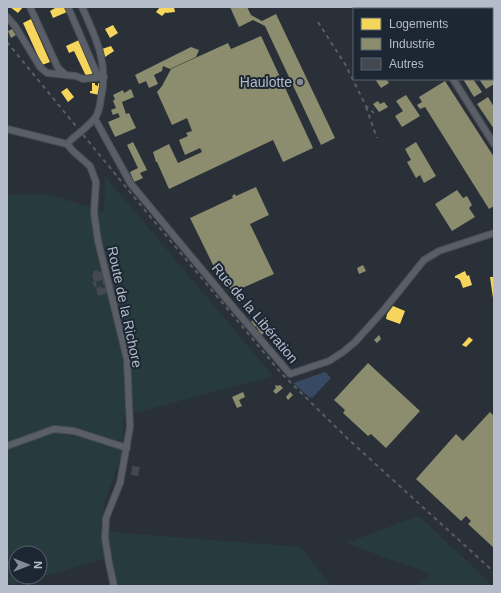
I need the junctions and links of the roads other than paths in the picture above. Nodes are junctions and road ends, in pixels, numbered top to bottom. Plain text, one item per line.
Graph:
1 (30, 7) edge
2 (68, 7) edge
3 (82, 7) edge
4 (7, 17) edge
5 (66, 75) junction
6 (103, 77) junction
7 (454, 80) edge
8 (95, 119) junction
9 (7, 129) edge
10 (67, 144) junction
11 (494, 144) edge
12 (494, 233) edge
13 (7, 446) edge
14 (127, 448) junction
15 (114, 586) edge

1 - 5 street
2 - 6 street
3 - 6 street
4 - 5 street
5 - 6 street
6 - 8 street
7 - 11 street
8 - 10 street, bridge
8 - 12 street, Rue de la Libération
9 - 10 street
10 - 14 street, Route de la Richore
13 - 14 street
14 - 15 street, Route de la Richore

